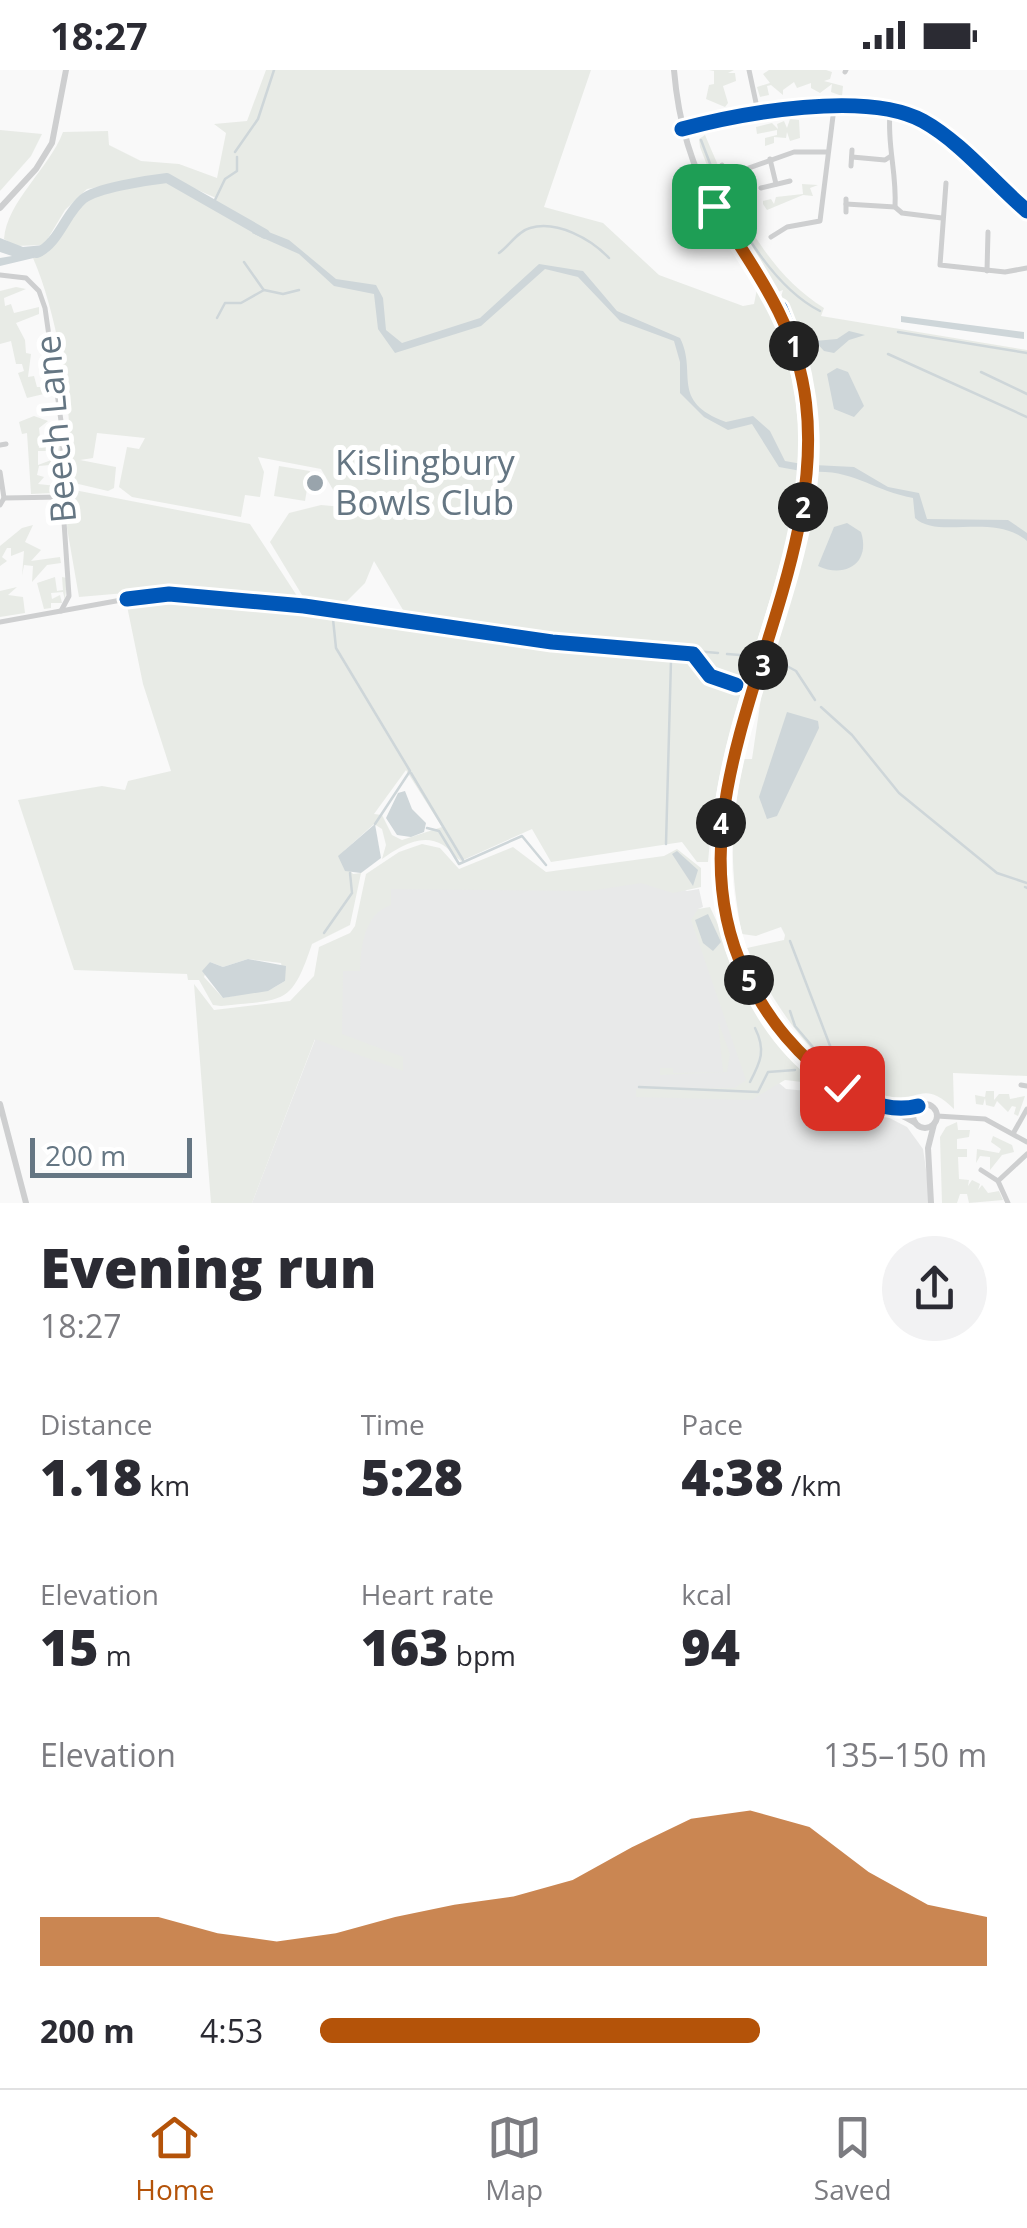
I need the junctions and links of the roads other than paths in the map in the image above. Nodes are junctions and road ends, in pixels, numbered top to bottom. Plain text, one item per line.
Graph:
1 (66, 70) edge
2 (674, 70) edge
3 (749, 70) edge
4 (834, 108) junction
5 (758, 112) junction
6 (890, 113) junction
7 (682, 129) junction
8 (827, 152) junction
9 (892, 156) junction
10 (770, 159) junction
11 (722, 165) dead end
12 (852, 166) dead end
13 (726, 176) junction
14 (790, 181) dead end
15 (946, 183) dead end
16 (776, 184) junction
17 (761, 188) dead end
18 (738, 203) dead end
19 (846, 205) dead end
20 (895, 207) junction
21 (0, 208) edge
22 (1027, 211) edge
23 (942, 218) junction
24 (988, 232) dead end
25 (770, 237) dead end
26 (1027, 268) edge
27 (987, 271) junction
28 (0, 275) edge
29 (0, 472) edge
30 (62, 497) junction
31 (2, 501) edge
32 (69, 596) junction
33 (126, 599) dead end
34 (78, 609) junction
35 (61, 611) junction
36 (0, 622) edge
37 (0, 1104) edge
38 (918, 1106) junction
39 (890, 1109) junction
40 (1027, 1109) edge
41 (937, 1116) junction
42 (916, 1124) junction
43 (934, 1124) junction
44 (1014, 1132) junction
45 (1027, 1142) edge
46 (928, 1148) junction
47 (1027, 1154) edge
48 (981, 1170) dead end
49 (998, 1182) junction
50 (26, 1203) edge
51 (931, 1203) edge
52 (1008, 1203) edge

1 - 21 street
2 - 7 street
3 - 5 street
4 - 5 street
4 - 6 street
4 - 8 street
5 - 7 street
6 - 9 street
6 - 22 street
7 - 39 street
8 - 10 street
8 - 25 street
9 - 12 street
9 - 20 street
10 - 13 street
10 - 16 street
11 - 13 street
13 - 18 street
14 - 16 street
15 - 23 street
16 - 17 street
19 - 20 street
20 - 23 street
23 - 27 street
24 - 27 street
26 - 27 street
28 - 30 street, Beech Lane
29 - 31 street
30 - 31 street
30 - 32 street, Beech Lane
32 - 34 street
32 - 35 street
33 - 34 street
34 - 35 street
35 - 36 street
37 - 50 street
38 - 39 street
38 - 41 street
38 - 42 street
39 - 42 street
40 - 44 street
41 - 43 street
41 - 44 street
42 - 43 street
42 - 46 street
43 - 46 street
44 - 45 street
46 - 51 street
47 - 49 street
48 - 49 street
49 - 52 street

